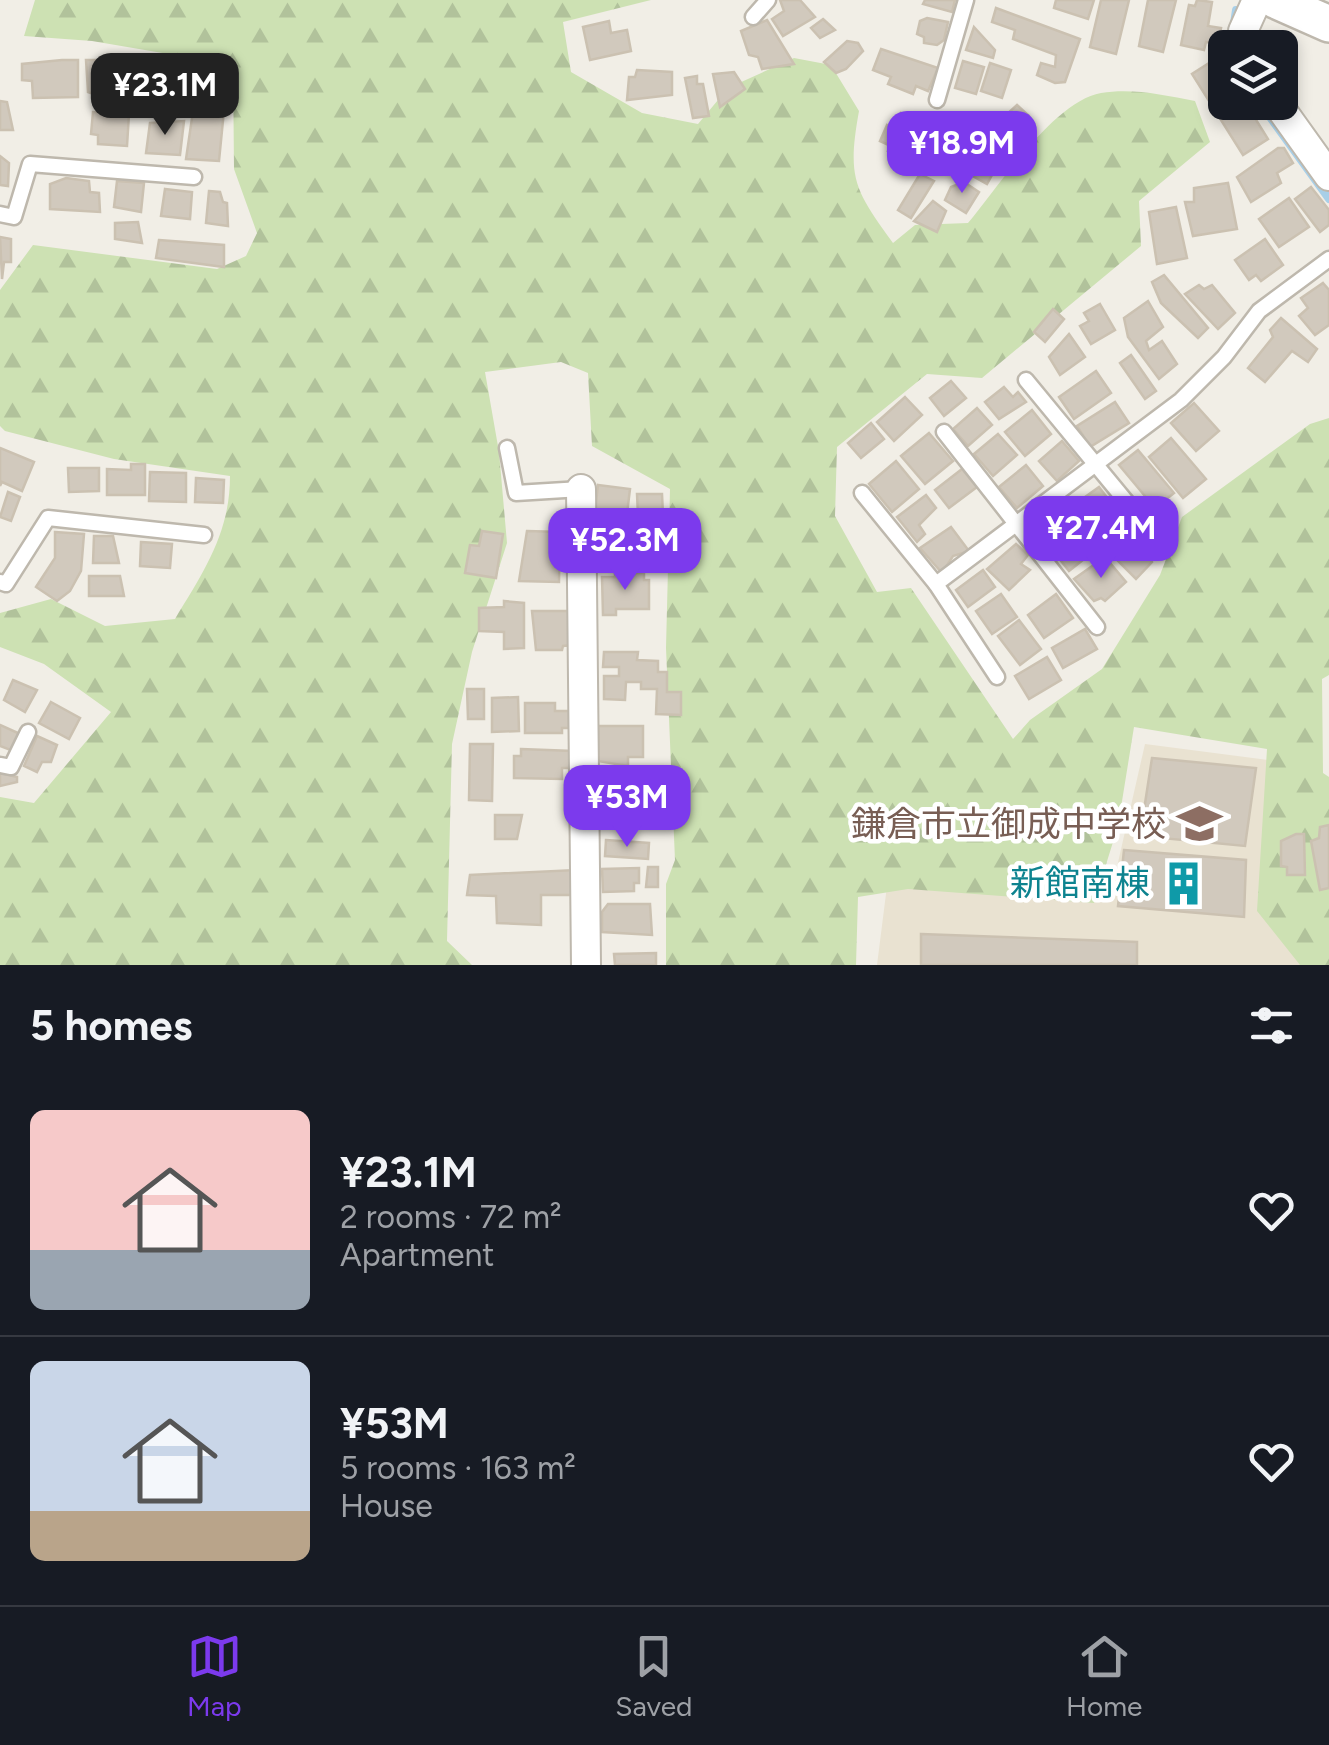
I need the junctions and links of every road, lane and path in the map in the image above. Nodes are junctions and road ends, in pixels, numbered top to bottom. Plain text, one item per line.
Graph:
1 (768, 0) edge
2 (966, 0) edge
3 (1279, 2) edge
4 (753, 17) dead end
5 (1329, 24) edge
6 (1244, 30) edge
7 (938, 100) dead end
8 (1289, 120) edge
9 (1329, 176) edge
10 (194, 178) dead end
11 (0, 214) edge
12 (1329, 259) edge
13 (1026, 380) dead end
14 (944, 432) dead end
15 (507, 448) dead end
16 (1097, 466) junction
17 (582, 490) joint
18 (862, 493) dead end
19 (1020, 524) junction
20 (204, 535) dead end
21 (1158, 540) dead end
22 (0, 582) edge
23 (936, 584) junction
24 (1098, 627) dead end
25 (996, 677) dead end
26 (28, 732) dead end
27 (0, 765) edge
28 (586, 965) edge

1 - 4 lane
2 - 7 lane
3 - 5 street
3 - 6 street
8 - 9 street
10 - 11 lane
12 - 16 lane
13 - 16 lane
14 - 19 lane
15 - 17 lane
16 - 19 lane
16 - 21 lane
17 - 28 street
18 - 23 lane
19 - 23 lane
19 - 24 lane
20 - 22 lane
23 - 25 lane
26 - 27 lane

